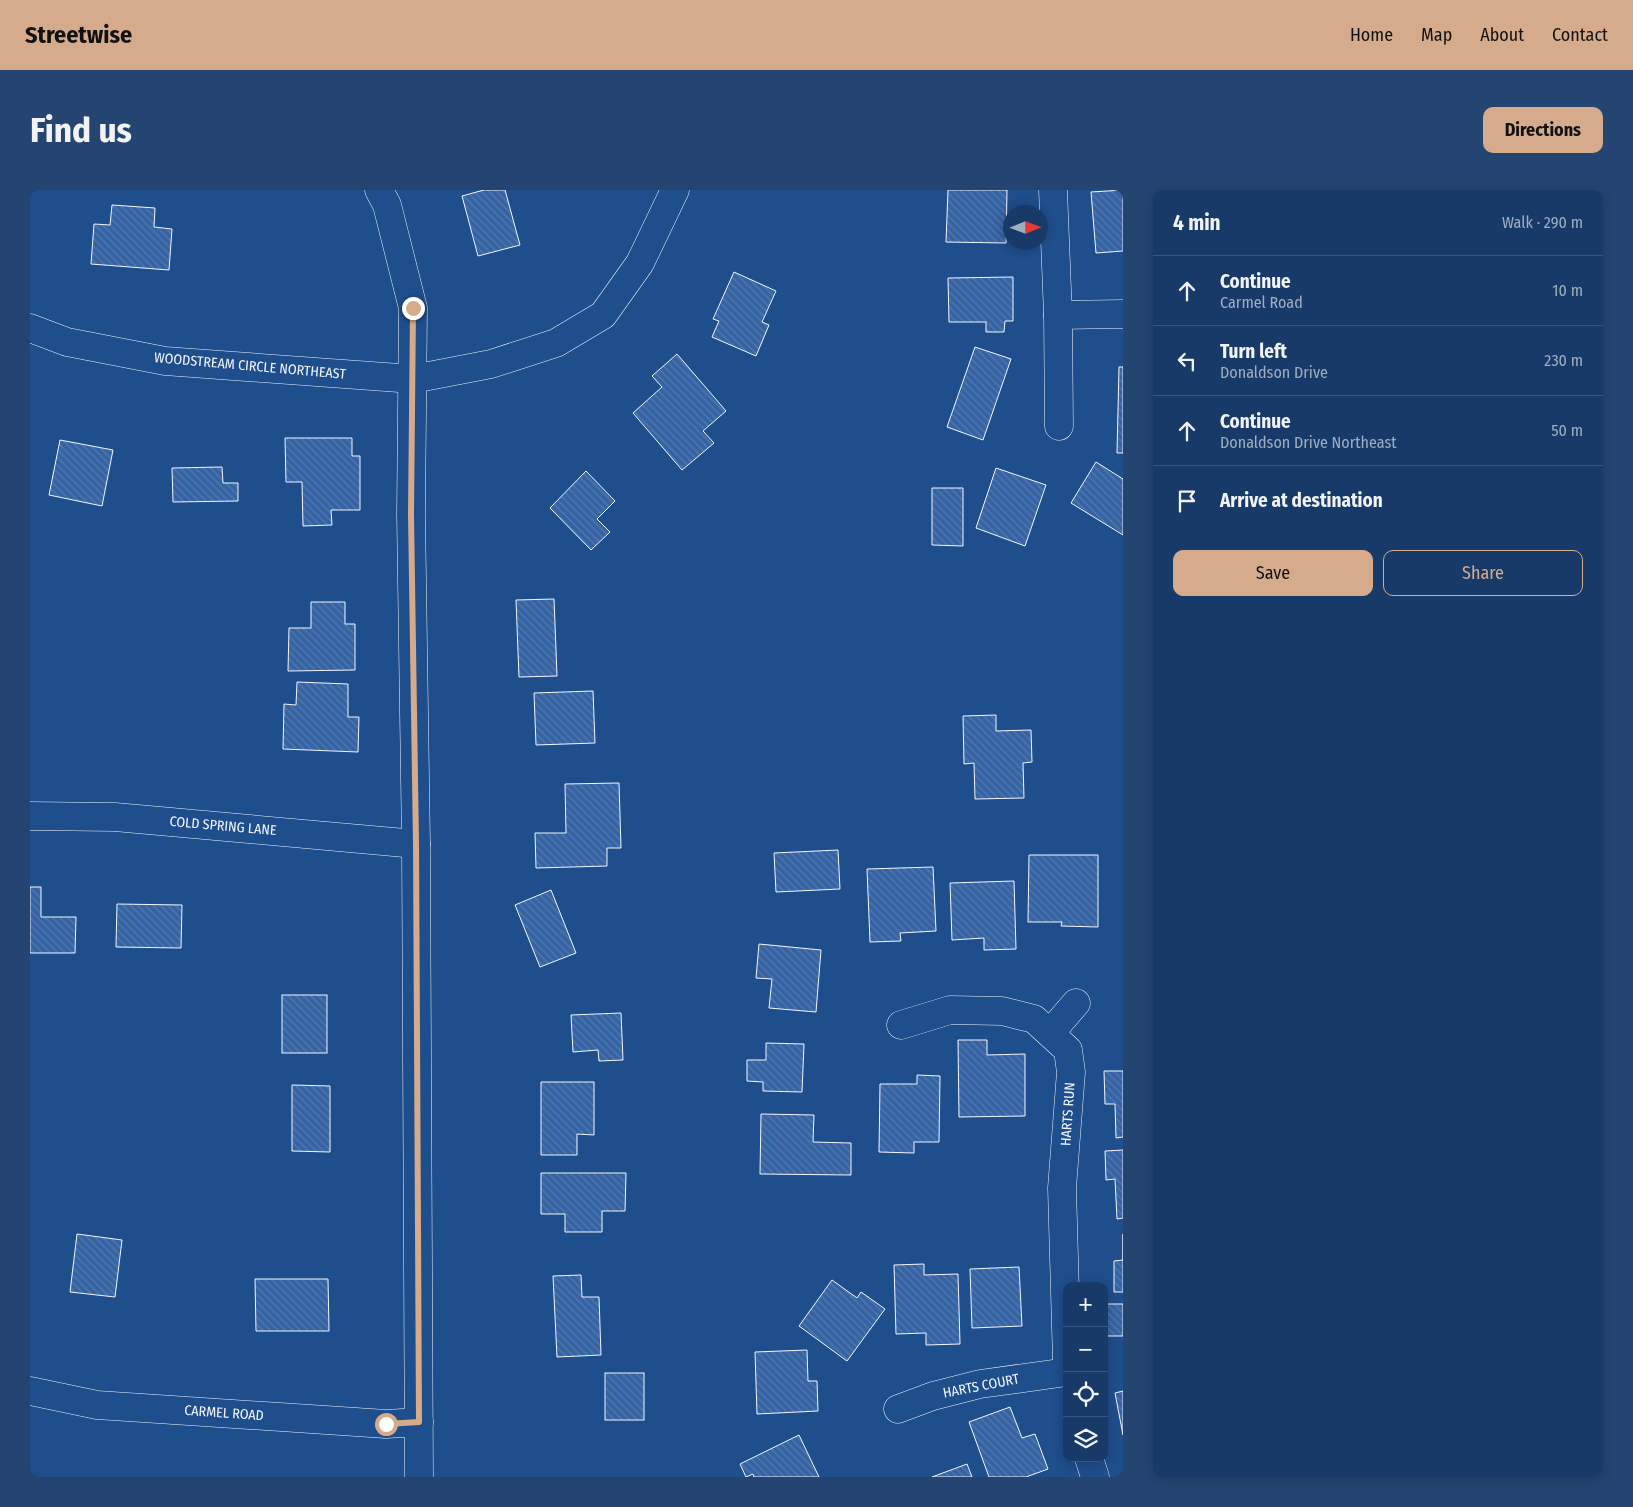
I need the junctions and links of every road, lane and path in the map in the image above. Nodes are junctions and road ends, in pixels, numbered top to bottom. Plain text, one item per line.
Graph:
1 (379, 190) edge
2 (675, 190) edge
3 (1053, 190) edge
4 (1123, 314) edge
5 (1058, 315) junction
6 (30, 328) edge
7 (413, 379) junction
8 (1059, 426) dead end
9 (30, 816) edge
10 (416, 844) junction
11 (1076, 1003) dead end
12 (901, 1025) dead end
13 (1051, 1032) junction
14 (1066, 1327) edge
15 (1063, 1373) edge
16 (30, 1391) edge
17 (898, 1409) dead end
18 (419, 1422) junction
19 (1090, 1462) edge
20 (419, 1477) edge
21 (1095, 1477) edge

1 - 7 street
2 - 7 street, WOODSTREAM CIRCLE NORTHEAST
3 - 5 street
4 - 5 street
5 - 8 street
6 - 7 street, WOODSTREAM CIRCLE NORTHEAST
7 - 10 street
9 - 10 street, COLD SPRING LANE
10 - 18 street
11 - 13 street
12 - 13 street, HARTS RUN
13 - 14 street, HARTS RUN
15 - 17 street, HARTS COURT
16 - 18 street, CARMEL ROAD
18 - 20 street
19 - 21 street

